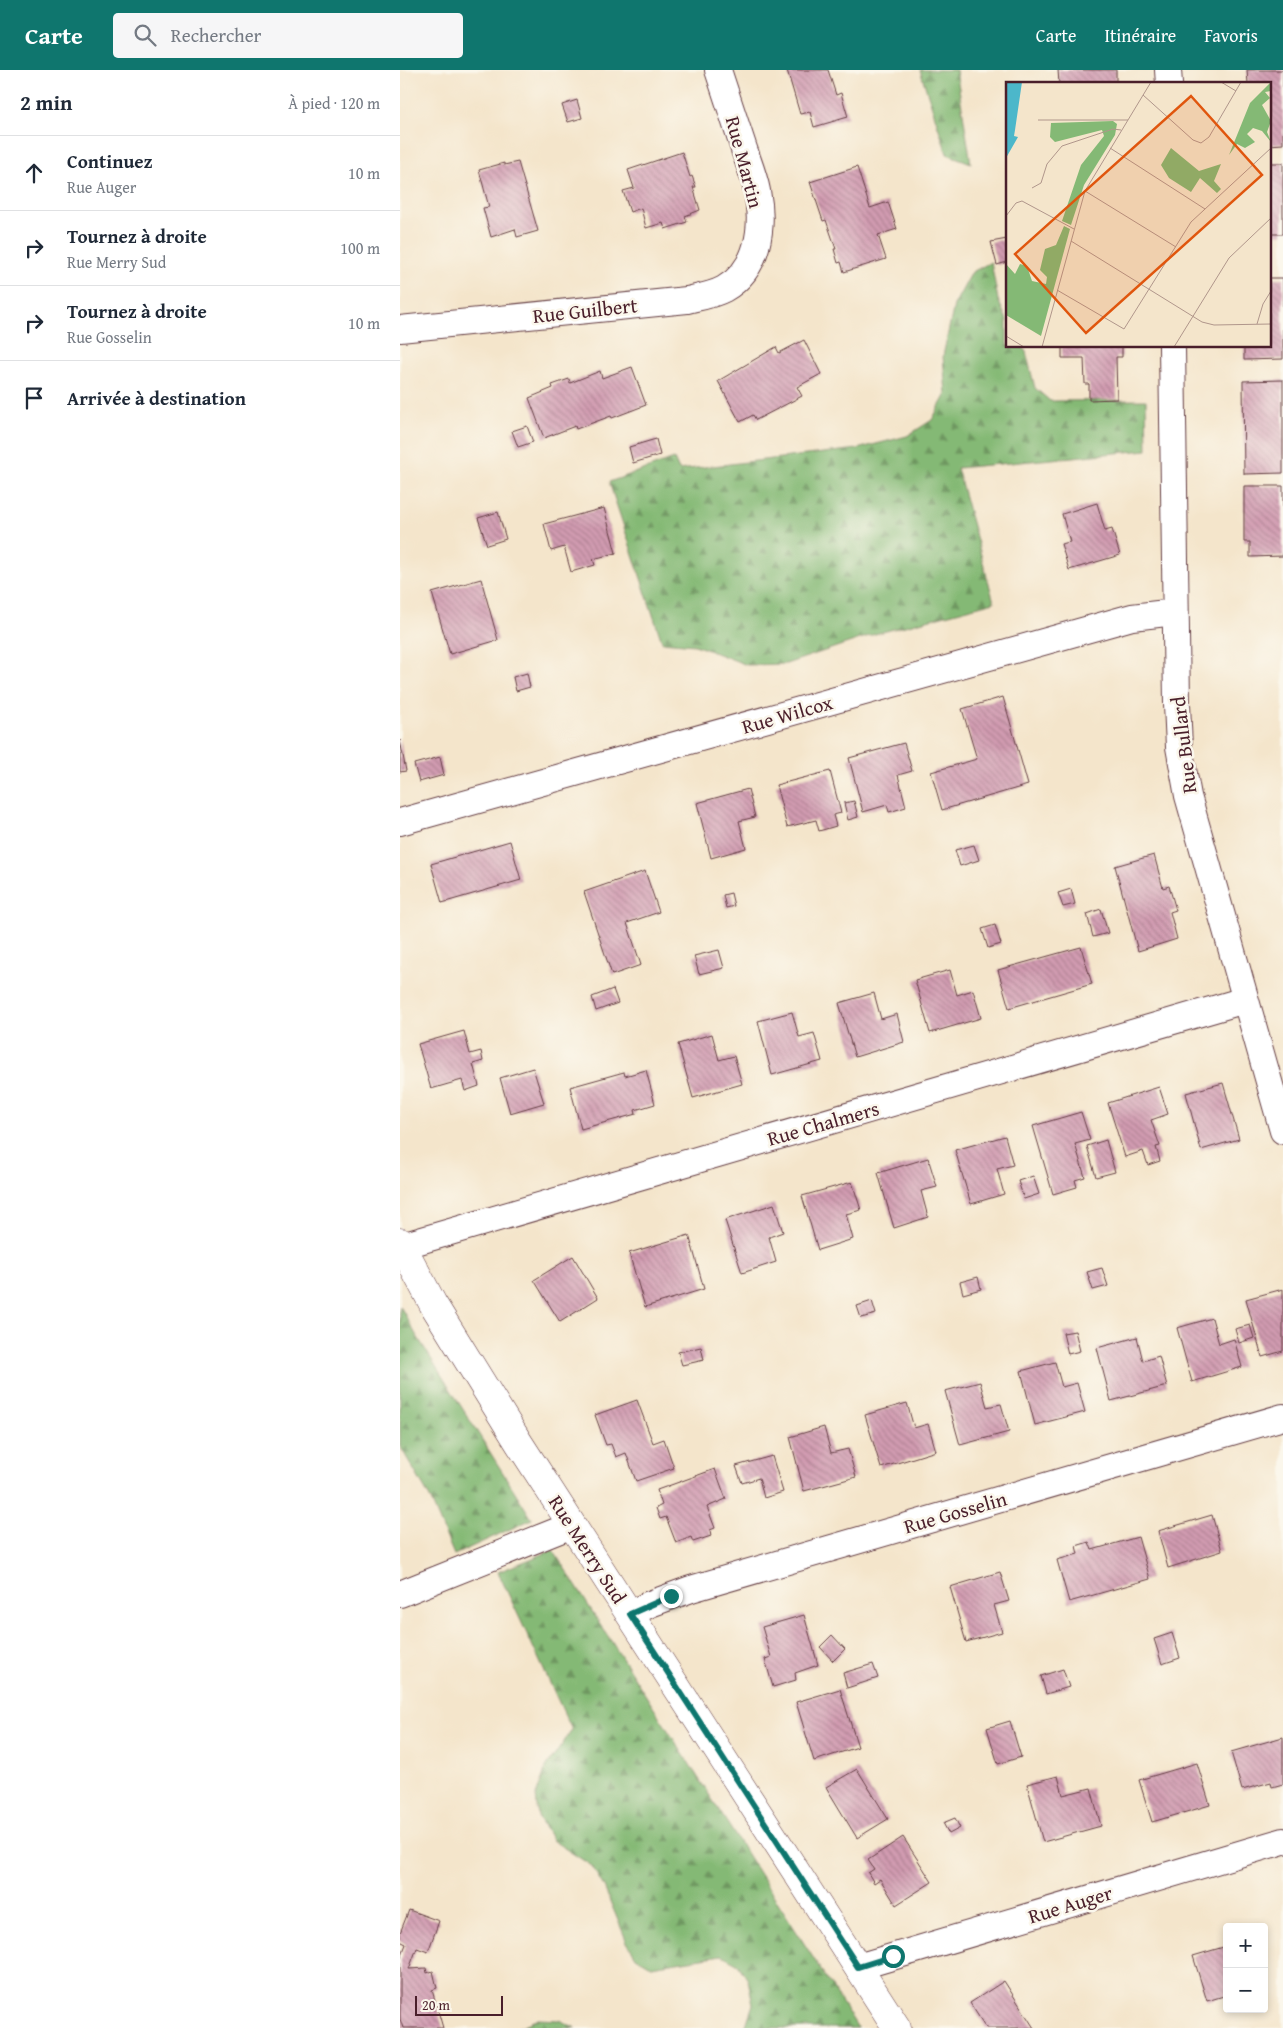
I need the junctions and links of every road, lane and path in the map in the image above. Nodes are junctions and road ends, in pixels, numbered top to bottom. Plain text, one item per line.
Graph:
1 (718, 70) edge
2 (754, 256) joint
3 (400, 329) edge
4 (1172, 348) edge
5 (1175, 612) junction
6 (400, 822) edge
7 (1245, 1000) junction
8 (1283, 1131) edge
9 (401, 1244) edge
10 (1283, 1417) edge
11 (572, 1525) junction
12 (400, 1594) edge
13 (630, 1614) junction
14 (1283, 1841) edge
15 (858, 1967) junction
16 (897, 2028) edge

1 - 2 street, Rue Martin
2 - 3 street, Rue Guilbert
4 - 5 street, Rue Bullard
5 - 6 street, Rue Wilcox
5 - 7 street, Rue Bullard
7 - 8 street, Rue Bullard
7 - 9 street, Rue Chalmers
9 - 11 main road, Rue Merry Sud
10 - 13 street, Rue Gosselin
11 - 12 street
11 - 13 main road, Rue Merry Sud
13 - 15 main road, Rue Merry Sud
14 - 15 street, Rue Auger
15 - 16 main road, Rue Merry Sud

